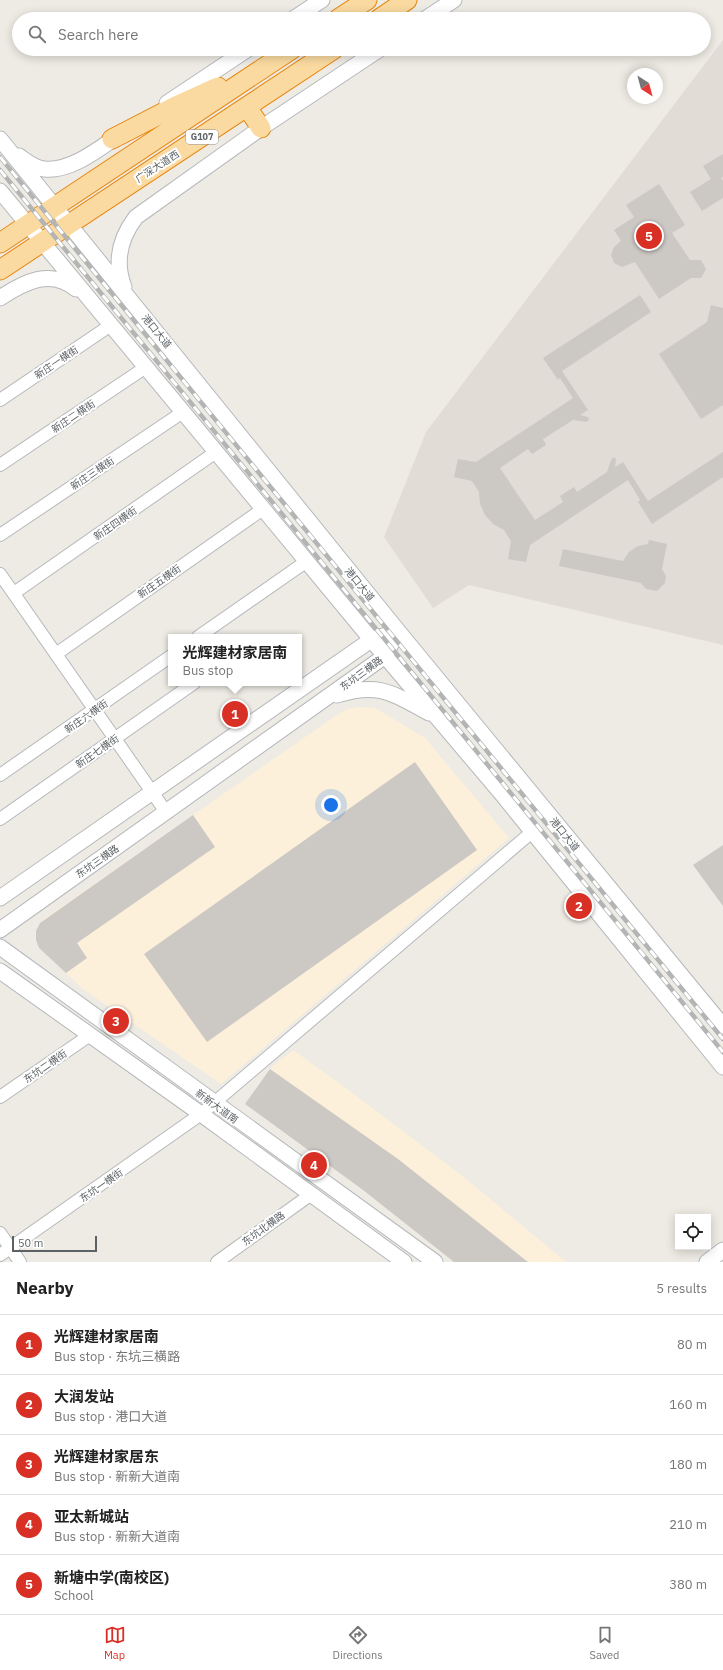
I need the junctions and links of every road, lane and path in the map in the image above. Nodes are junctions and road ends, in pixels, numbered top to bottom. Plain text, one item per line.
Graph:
1 (322, 0) edge
2 (367, 0) edge
3 (407, 0) edge
4 (454, 0) edge
5 (304, 12) edge
6 (349, 12) edge
7 (389, 12) edge
8 (436, 12) edge
9 (237, 56) edge
10 (281, 56) edge
11 (324, 56) edge
12 (369, 56) edge
13 (270, 63) junction
14 (247, 107) junction
15 (261, 128) junction
16 (112, 139) junction
17 (5, 145) edge
18 (0, 191) edge
19 (55, 206) junction
20 (28, 224) junction
21 (69, 224) junction
22 (42, 241) junction
23 (0, 243) edge
24 (0, 270) edge
25 (127, 294) junction
26 (0, 298) edge
27 (90, 299) junction
28 (111, 325) junction
29 (146, 367) junction
30 (0, 400) edge
31 (183, 412) junction
32 (216, 452) junction
33 (0, 465) edge
34 (263, 509) junction
35 (0, 535) edge
36 (307, 561) junction
37 (0, 574) edge
38 (14, 593) junction
39 (398, 631) junction
40 (202, 634) edge
41 (371, 640) junction
42 (56, 654) junction
43 (385, 656) junction
44 (168, 658) edge
45 (190, 686) edge
46 (326, 698) junction
47 (94, 709) junction
48 (438, 718) junction
49 (115, 739) junction
50 (0, 775) edge
51 (152, 792) junction
52 (166, 812) junction
53 (0, 819) edge
54 (532, 832) junction
55 (0, 898) edge
56 (0, 930) edge
57 (0, 947) edge
58 (0, 971) edge
59 (723, 1026) edge
60 (90, 1035) junction
61 (723, 1067) edge
62 (0, 1098) edge
63 (214, 1103) junction
64 (201, 1114) junction
65 (310, 1195) junction
66 (0, 1233) edge
67 (10, 1248) junction
68 (723, 1250) edge
69 (0, 1255) edge
70 (20, 1262) edge
71 (217, 1262) edge
72 (404, 1262) edge
73 (435, 1262) edge
74 (707, 1262) edge

1 - 5 street
2 - 6 highway
3 - 7 highway
4 - 8 street
9 - 16 street
10 - 13 highway, G107
11 - 14 highway, 广深大道西 / G107
12 - 15 street
13 - 16 highway
13 - 19 highway, G107
14 - 15 highway
14 - 21 highway, 广深大道西 / G107
15 - 25 street
16 - 17 street
17 - 19 street, 港口大道
18 - 20 street
19 - 20 highway, G107
19 - 21 street, 港口大道
20 - 22 street
20 - 23 highway, G107
21 - 22 highway, 广深大道西 / G107
21 - 25 street, 港口大道
22 - 24 highway, 广深大道西 / G107
22 - 27 street
25 - 39 street, 港口大道
26 - 27 street
27 - 28 street
28 - 29 street
28 - 30 street, 新庄一横街
29 - 31 street
29 - 33 street, 新庄二横街
31 - 32 street
31 - 35 street, 新庄三横街
32 - 34 street
32 - 38 street, 新庄四横街
34 - 36 street
34 - 42 street, 新庄五横街
36 - 40 street
36 - 41 street
37 - 38 street
38 - 42 street
39 - 41 street, 东坑三横路
39 - 43 street, 东坑三横路
39 - 59 street, 港口大道
41 - 43 street
41 - 51 street, 东坑三横路
42 - 47 street
43 - 46 street, 东坑三横路
43 - 48 street
44 - 47 street, 新庄六横街
45 - 49 street, 新庄七横街
46 - 48 street
46 - 52 street, 东坑三横路
47 - 49 street
47 - 50 street, 新庄六横街
48 - 54 street
49 - 51 street
49 - 53 street, 新庄七横街
51 - 52 street
51 - 55 street, 东坑三横路
52 - 56 street, 东坑三横路
54 - 61 street
54 - 63 street, 东坑一横街
57 - 63 street, 新新大道南
58 - 60 street, 新新大道南
60 - 62 street, 东坑二横街
60 - 64 street, 新新大道南
63 - 64 street, 东坑一横街
63 - 73 street, 新新大道南
64 - 65 street, 新新大道南
64 - 67 street, 东坑一横街
65 - 71 street, 东坑北横路
65 - 72 street, 新新大道南
66 - 67 street
67 - 69 street, 东坑一横街
67 - 70 street
68 - 74 street

